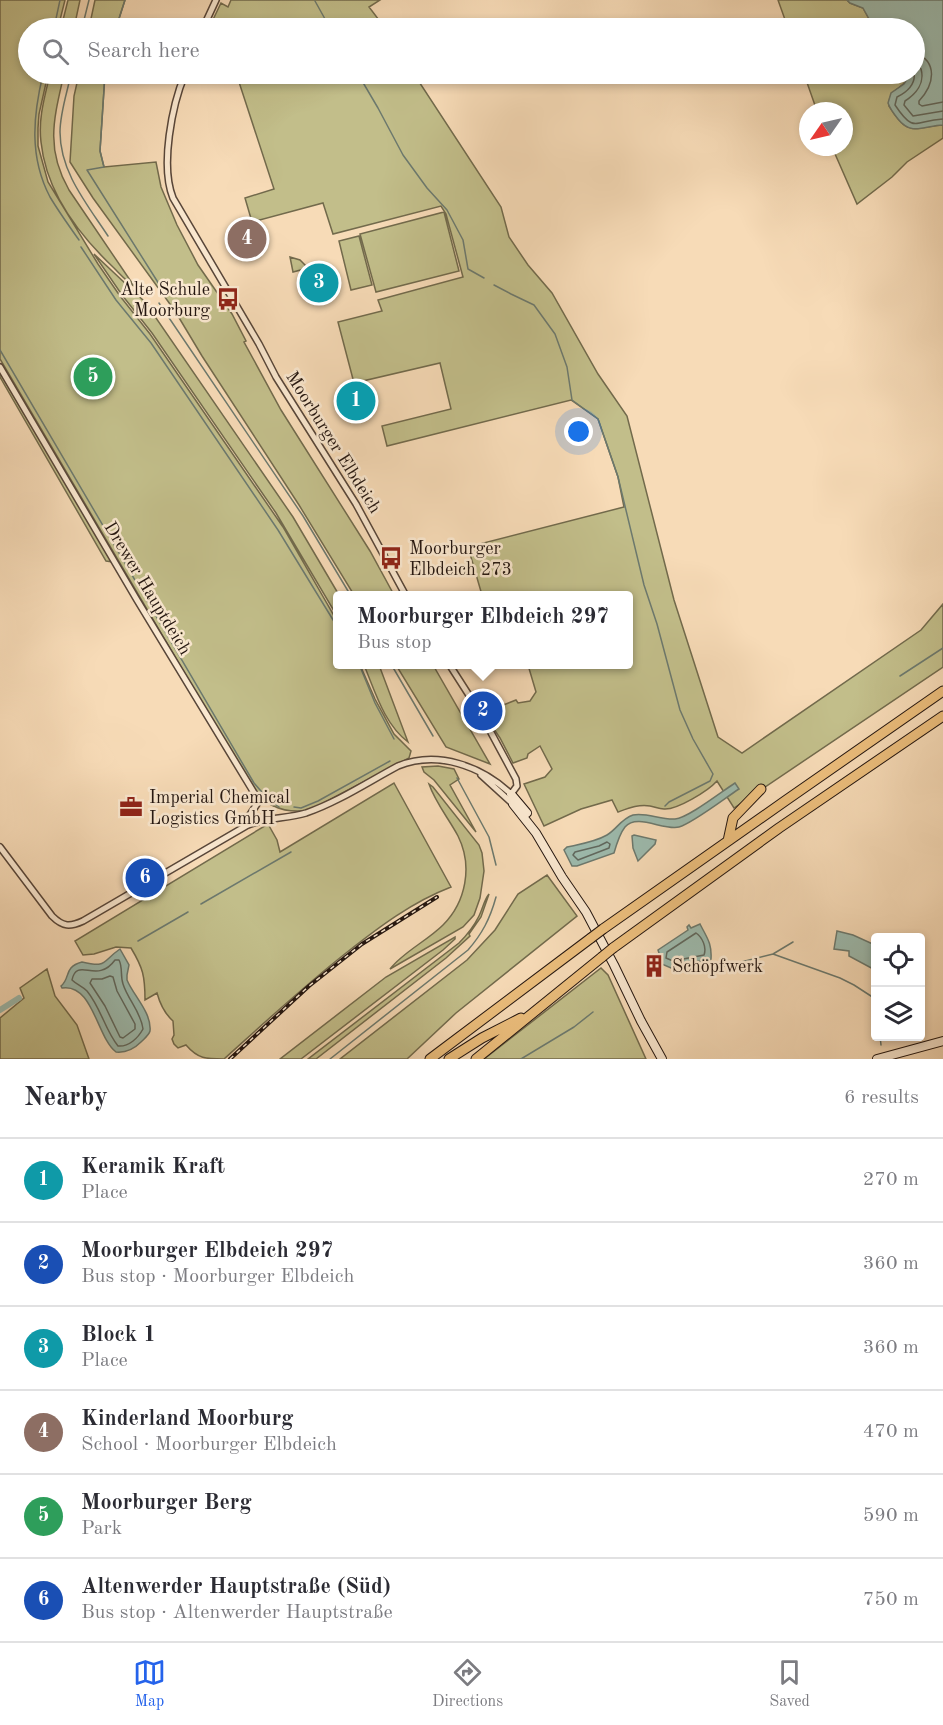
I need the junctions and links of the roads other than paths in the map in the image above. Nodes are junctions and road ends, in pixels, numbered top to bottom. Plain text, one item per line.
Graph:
1 (216, 0) edge
2 (208, 18) edge
3 (181, 84) edge
4 (0, 367) edge
5 (403, 591) edge
6 (452, 669) edge
7 (943, 691) edge
8 (943, 716) edge
9 (478, 772) junction
10 (761, 789) dead end
11 (512, 794) junction
12 (513, 804) junction
13 (252, 823) junction
14 (728, 841) junction
15 (0, 846) edge
16 (546, 849) junction
17 (536, 1010) junction
18 (943, 1041) edge
19 (430, 1059) edge
20 (449, 1059) edge
21 (476, 1059) edge
22 (662, 1059) edge
23 (877, 1059) edge

1 - 2 street
3 - 5 street, Moorburger Elbdeich
4 - 13 street, Drewer Hauptdeich
6 - 11 street
7 - 14 highway
8 - 17 highway, bridge
9 - 11 street
9 - 12 street
9 - 13 street
10 - 14 highway
11 - 12 street
11 - 16 street
12 - 16 street
13 - 15 street
14 - 19 highway, bridge
16 - 22 street
17 - 20 highway
17 - 21 highway
18 - 23 street

